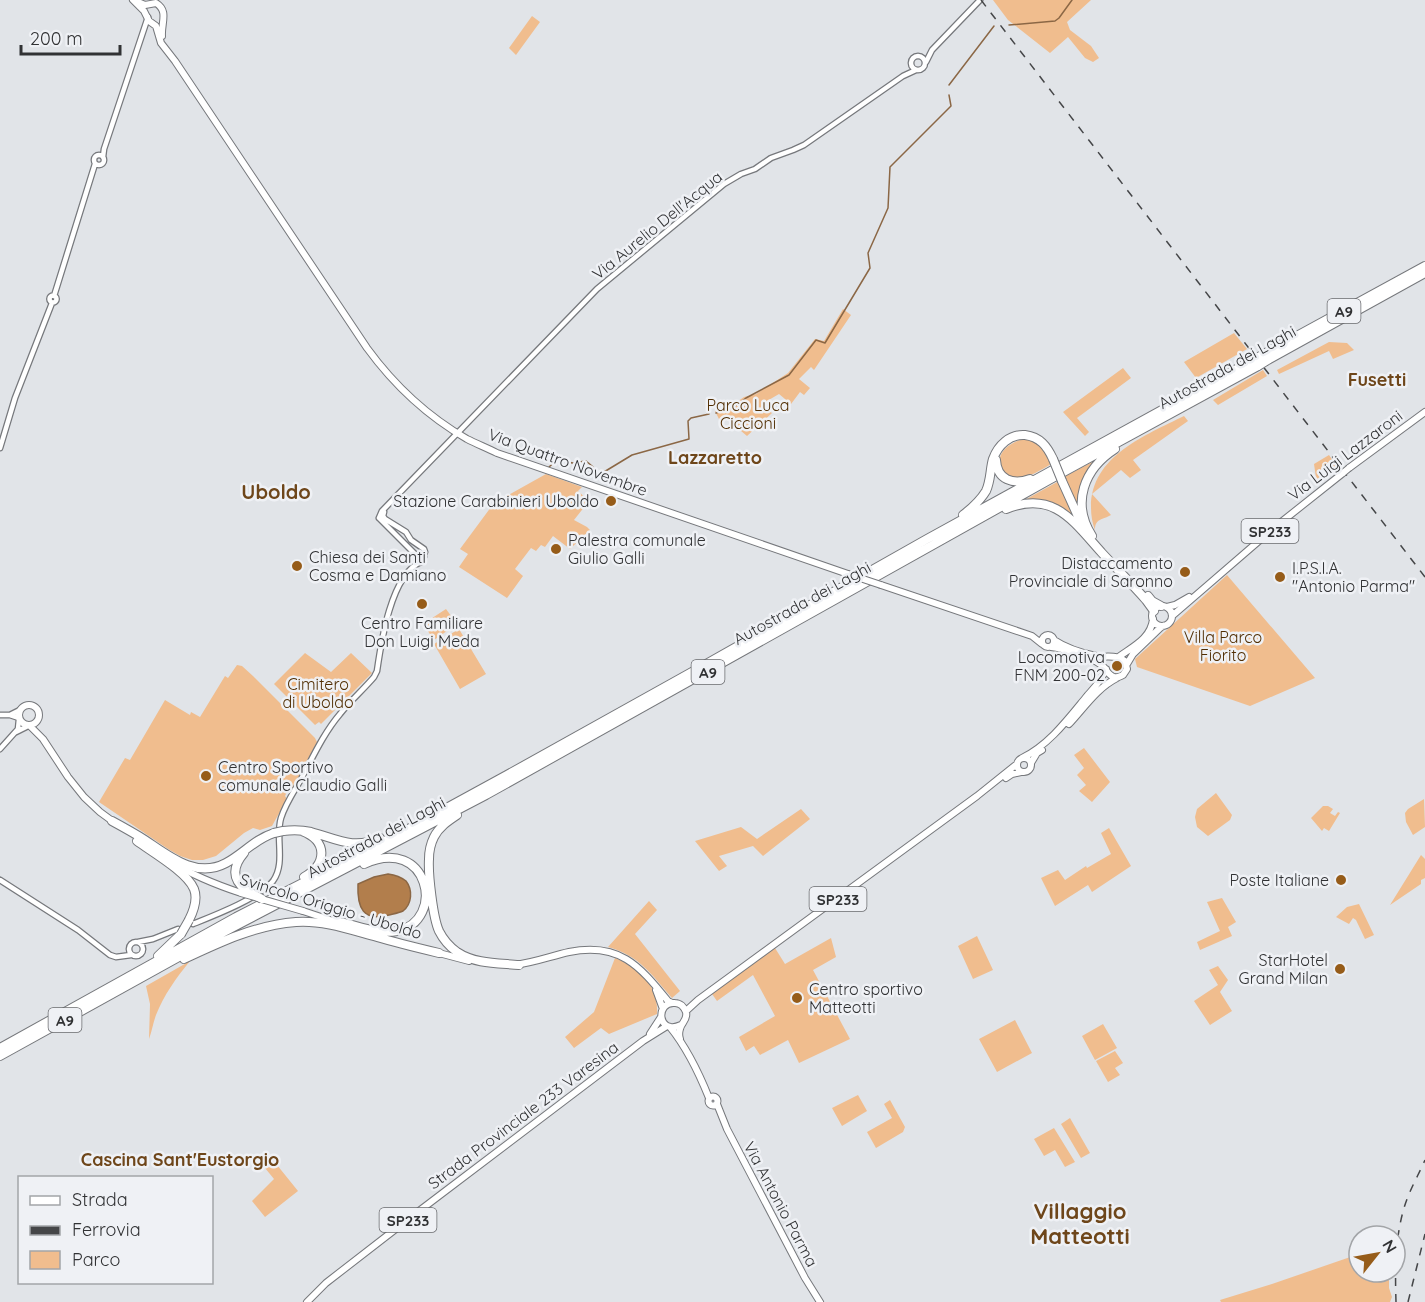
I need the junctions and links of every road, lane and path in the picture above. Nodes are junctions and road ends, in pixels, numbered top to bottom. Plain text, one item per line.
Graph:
1 (134, 0) edge
2 (979, 1) edge
3 (151, 4) junction
4 (148, 17) junction
5 (164, 21) junction
6 (154, 24) junction
7 (144, 30) junction
8 (932, 50) junction
9 (169, 53) junction
10 (919, 56) junction
11 (926, 62) junction
12 (911, 65) junction
13 (916, 70) junction
14 (903, 76) junction
15 (101, 156) junction
16 (97, 164) junction
17 (1425, 266) edge
18 (1425, 273) edge
19 (1264, 358) junction
20 (1256, 363) junction
21 (1425, 412) edge
22 (1149, 426) junction
23 (458, 433) junction
24 (0, 448) edge
25 (997, 451) junction
26 (1062, 465) junction
27 (385, 510) junction
28 (379, 518) junction
29 (385, 519) junction
30 (971, 524) junction
31 (405, 531) junction
32 (409, 536) junction
33 (927, 539) junction
34 (1092, 539) junction
35 (400, 540) junction
36 (415, 555) junction
37 (424, 557) junction
38 (417, 563) junction
39 (1200, 591) junction
40 (1159, 611) junction
41 (1172, 616) junction
42 (1165, 625) junction
43 (1032, 636) junction
44 (1044, 636) junction
45 (1054, 640) junction
46 (1042, 644) junction
47 (1051, 647) junction
48 (1120, 656) junction
49 (1112, 657) junction
50 (1127, 664) junction
51 (1106, 669) junction
52 (1118, 677) junction
53 (20, 710) junction
54 (0, 715) edge
55 (10, 715) junction
56 (19, 718) junction
57 (38, 721) junction
58 (29, 726) junction
59 (14, 734) junction
60 (43, 739) junction
61 (0, 749) edge
62 (1020, 761) junction
63 (1031, 763) junction
64 (1021, 772) junction
65 (486, 795) junction
66 (977, 796) junction
67 (112, 821) junction
68 (410, 828) junction
69 (302, 831) junction
70 (250, 846) junction
71 (0, 880) edge
72 (243, 891) junction
73 (262, 899) joint
74 (270, 908) junction
75 (236, 917) junction
76 (334, 921) junction
77 (191, 922) junction
78 (180, 931) junction
79 (153, 939) junction
80 (138, 942) junction
81 (143, 948) junction
82 (128, 949) junction
83 (439, 953) junction
84 (131, 955) junction
85 (116, 957) junction
86 (519, 965) junction
87 (153, 967) junction
88 (129, 980) junction
89 (653, 984) junction
90 (698, 1000) junction
91 (672, 1003) junction
92 (680, 1005) junction
93 (663, 1009) junction
94 (686, 1011) junction
95 (661, 1017) junction
96 (681, 1025) junction
97 (668, 1027) junction
98 (680, 1039) junction
99 (643, 1041) junction
100 (0, 1048) edge
101 (0, 1056) edge
102 (307, 1302) edge
103 (820, 1302) edge

1 - 3 main road
1 - 4 main road
2 - 8 street
3 - 4 main road
3 - 5 main road
4 - 6 main road
4 - 7 street
5 - 6 main road
5 - 9 main road, Via Quattro Novembre
6 - 7 street
6 - 9 main road, Via Quattro Novembre
7 - 15 street
8 - 10 street
8 - 11 street
9 - 23 main road, Via Quattro Novembre
10 - 11 street
10 - 12 street
11 - 13 street
12 - 13 street
12 - 14 street, Via Aurelio Dell'Acqua
13 - 14 street, Via Aurelio Dell'Acqua
14 - 23 street, Via Aurelio Dell'Acqua
15 - 16 street
15 - 16 street
16 - 24 street
17 - 19 highway, Autostrada dei Laghi / A9
18 - 19 highway, Autostrada dei Laghi / A9
19 - 20 highway, Autostrada dei Laghi / A9, bridge
20 - 22 highway, Autostrada dei Laghi / A9
20 - 26 highway, Autostrada dei Laghi / A9
21 - 39 main road, Via Luigi Lazzaroni / SP233, bridge
22 - 30 highway, Autostrada dei Laghi / A9
22 - 34 highway
23 - 27 street, Via Aurelio Dell'Acqua
23 - 43 main road, Via Quattro Novembre, bridge
25 - 26 highway
25 - 33 highway
25 - 34 highway, bridge
26 - 33 highway, Autostrada dei Laghi / A9
27 - 28 street, Via Aurelio Dell'Acqua
27 - 29 street
28 - 29 street
28 - 35 street
29 - 31 street
30 - 34 highway
30 - 65 highway, Autostrada dei Laghi / A9
31 - 32 street
31 - 35 street
32 - 35 street
32 - 37 street
33 - 68 highway, Autostrada dei Laghi / A9
34 - 40 highway
35 - 36 street
36 - 37 street
36 - 38 street
37 - 38 street
38 - 77 street
39 - 40 main road, Via Luigi Lazzaroni / SP233
39 - 41 main road, Via Luigi Lazzaroni / SP233
40 - 41 main road
40 - 42 main road
40 - 48 main road
41 - 42 main road, SP233
42 - 50 main road, SP233
43 - 44 main road
43 - 46 main road
44 - 45 main road
44 - 46 main road
45 - 47 main road
45 - 49 main road
46 - 47 main road
47 - 51 main road
48 - 49 main road
48 - 50 main road
49 - 51 main road, SP233
50 - 52 main road, SP233
51 - 52 main road
51 - 62 main road, SP233
52 - 63 main road, SP233
53 - 55 street
53 - 56 main road
53 - 57 main road
54 - 55 street
55 - 56 street
56 - 58 main road
56 - 59 street
57 - 58 main road
57 - 60 main road, Svincolo Origgio - Uboldo
58 - 59 street
58 - 60 main road, Svincolo Origgio - Uboldo
59 - 61 street
60 - 67 main road, Svincolo Origgio - Uboldo
62 - 63 main road
62 - 64 main road
62 - 66 main road, SP233
63 - 64 main road, SP233
64 - 66 main road, SP233
65 - 74 highway, Autostrada dei Laghi / A9
65 - 86 highway
66 - 90 main road, SP233
67 - 70 highway
67 - 72 main road, Svincolo Origgio - Uboldo
67 - 77 highway
68 - 69 highway
68 - 75 highway, Autostrada dei Laghi / A9
69 - 70 highway, bridge
69 - 75 highway
70 - 72 highway
71 - 85 street
72 - 73 highway, bridge
73 - 76 main road, Svincolo Origgio - Uboldo, bridge
74 - 76 highway
74 - 87 highway, Autostrada dei Laghi / A9
75 - 87 highway, Autostrada dei Laghi / A9
76 - 83 main road, Svincolo Origgio - Uboldo
77 - 78 highway, bridge
78 - 79 street
78 - 87 highway
79 - 80 street
79 - 81 street
80 - 81 street
80 - 82 street
81 - 84 street
82 - 84 street
82 - 85 street
83 - 86 main road, Svincolo Origgio - Uboldo
83 - 87 highway
84 - 85 street
86 - 89 main road, Svincolo Origgio - Uboldo
87 - 88 highway, Autostrada dei Laghi / A9
88 - 100 highway, Autostrada dei Laghi / A9
88 - 101 highway, Autostrada dei Laghi / A9
89 - 91 main road, Svincolo Origgio - Uboldo
89 - 93 main road, Svincolo Origgio - Uboldo
90 - 92 main road, SP233
90 - 94 main road, SP233
91 - 92 main road, SP233
91 - 93 main road
92 - 94 main road
93 - 95 main road, SP233
94 - 96 main road, SP233
95 - 97 main road
95 - 99 main road, Strada Provinciale 233 Varesina / SP233
96 - 97 main road, SP233
96 - 98 main road
97 - 98 main road, Via Antonio Parma
97 - 99 main road, Strada Provinciale 233 Varesina / SP233
98 - 103 main road, Via Antonio Parma
99 - 102 main road, Strada Provinciale 233 Varesina / SP233

